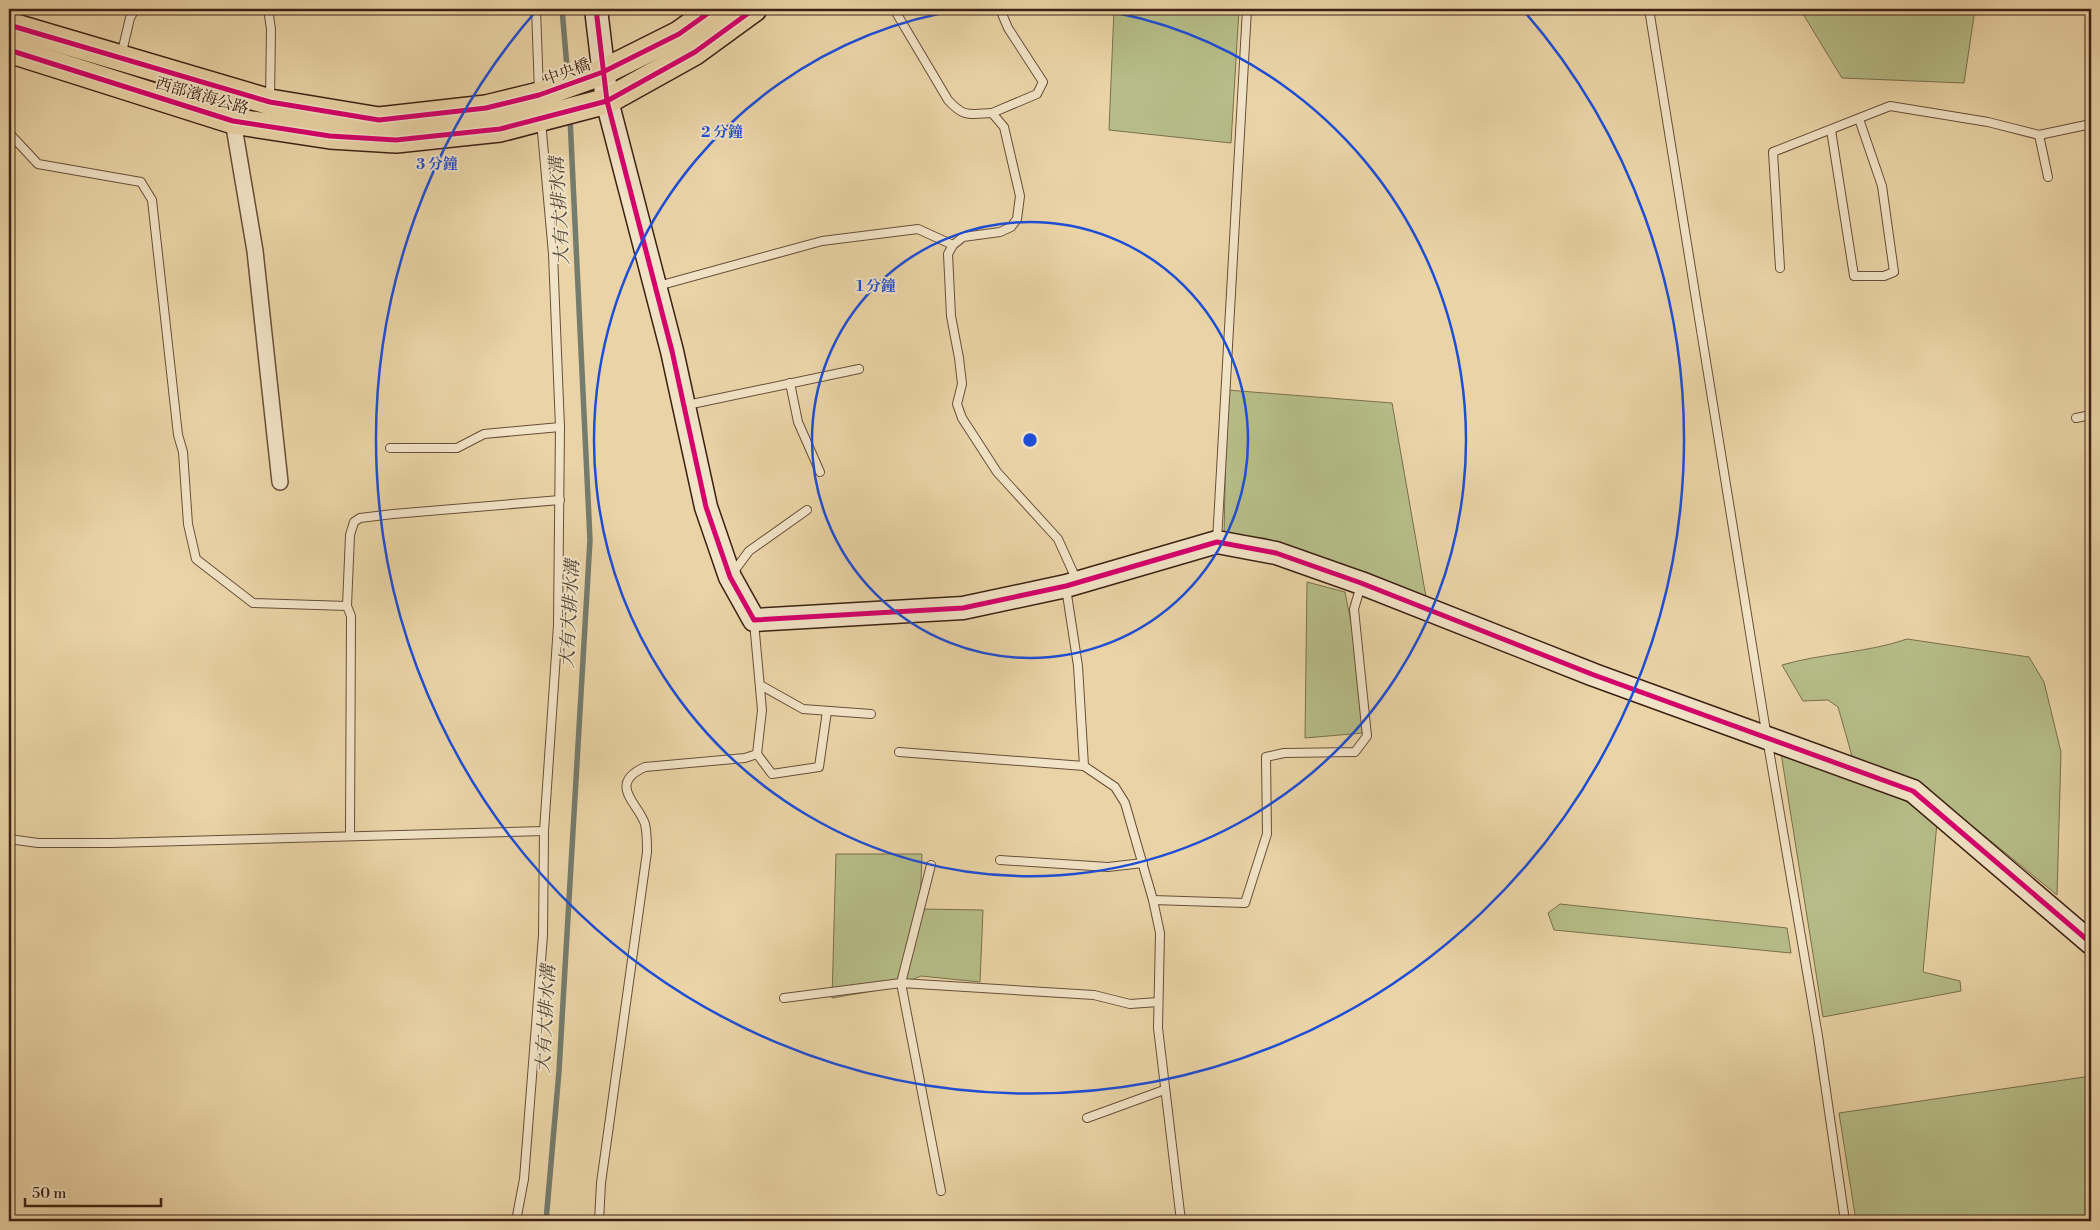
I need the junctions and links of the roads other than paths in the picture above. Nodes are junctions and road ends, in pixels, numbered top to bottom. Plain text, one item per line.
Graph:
1 (135, 9) edge
2 (268, 9) edge
3 (536, 9) edge
4 (596, 9) edge
5 (714, 9) edge
6 (754, 9) edge
7 (894, 9) edge
8 (1000, 9) edge
9 (1247, 9) edge
10 (1650, 9) edge
11 (9, 25) edge
12 (9, 50) edge
13 (120, 58) junction
14 (603, 72) junction
15 (607, 100) junction
16 (540, 107) junction
17 (992, 113) junction
18 (270, 114) junction
19 (1858, 118) junction
20 (233, 120) junction
21 (2091, 124) edge
22 (1831, 130) junction
23 (9, 133) edge
24 (2039, 135) junction
25 (2048, 177) dead end
26 (953, 245) junction
27 (1780, 268) dead end
28 (656, 286) junction
29 (859, 369) dead end
30 (790, 383) junction
31 (684, 406) junction
32 (2091, 415) edge
33 (2076, 418) dead end
34 (560, 427) junction
35 (390, 448) dead end
36 (820, 472) dead end
37 (280, 482) dead end
38 (560, 500) junction
39 (808, 510) dead end
40 (1217, 542) junction
41 (730, 577) junction
42 (1362, 583) junction
43 (1072, 584) junction
44 (347, 606) junction
45 (754, 620) junction
46 (762, 686) junction
47 (827, 711) junction
48 (871, 714) dead end
49 (1767, 738) junction
50 (899, 752) dead end
51 (757, 754) junction
52 (1084, 766) junction
53 (544, 831) junction
54 (350, 836) junction
55 (9, 839) edge
56 (1000, 860) dead end
57 (1143, 863) junction
58 (931, 866) dead end
59 (1153, 900) junction
60 (2091, 944) edge
61 (901, 982) junction
62 (784, 998) dead end
63 (1158, 1002) junction
64 (1164, 1090) junction
65 (1087, 1118) dead end
66 (941, 1191) dead end
67 (516, 1221) edge
68 (599, 1221) edge
69 (1181, 1221) edge
70 (1845, 1221) edge

1 - 13 lane
2 - 18 lane
3 - 16 lane
4 - 14 street
5 - 14 main road
6 - 15 main road
7 - 17 lane
8 - 17 lane
9 - 40 lane
10 - 49 lane
11 - 13 main road, 西部濱海公路
12 - 20 main road, 西部濱海公路
13 - 18 main road, 西部濱海公路
14 - 15 street
14 - 16 main road, 中央橋
15 - 16 main road
15 - 28 street
16 - 18 main road, 西部濱海公路
16 - 34 lane
17 - 26 lane
18 - 20 main road, 西部濱海公路
19 - 22 lane
19 - 22 lane
19 - 24 lane
20 - 37 street
21 - 24 lane
22 - 27 lane
23 - 44 lane
24 - 25 lane
26 - 28 lane
26 - 43 lane
28 - 31 street
29 - 30 lane
30 - 31 lane
30 - 36 lane
31 - 41 street
32 - 33 lane
34 - 35 lane
34 - 38 lane
38 - 44 lane
38 - 53 lane
39 - 41 lane
40 - 42 street
40 - 43 street
41 - 45 street
42 - 49 street
42 - 59 lane
43 - 45 street
43 - 52 lane
44 - 54 lane
45 - 46 lane
46 - 47 lane
46 - 51 lane
47 - 48 lane
47 - 51 lane
49 - 60 street
49 - 70 lane
50 - 52 lane
51 - 68 lane
52 - 57 lane
53 - 54 lane
53 - 67 lane
54 - 55 lane
56 - 57 lane
57 - 59 lane
58 - 61 lane
59 - 63 lane
61 - 62 lane
61 - 63 lane
61 - 66 lane
63 - 64 lane
64 - 65 lane
64 - 69 lane

